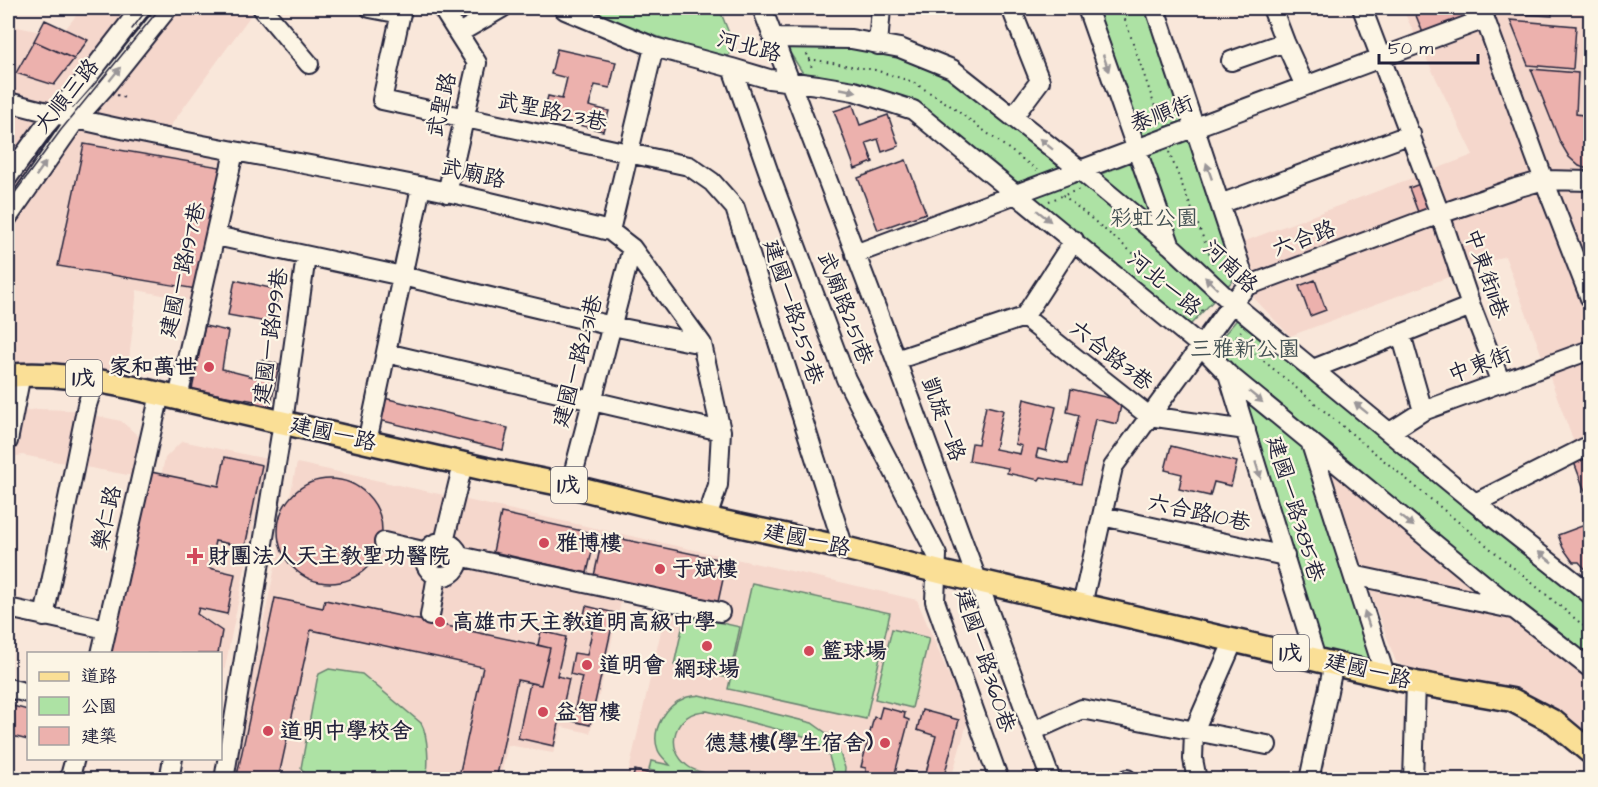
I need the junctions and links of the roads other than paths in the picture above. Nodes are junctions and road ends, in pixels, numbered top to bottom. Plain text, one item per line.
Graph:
1 (141, 8) edge
2 (168, 8) edge
3 (262, 8) edge
4 (370, 8) edge
5 (442, 8) edge
6 (502, 8) edge
7 (563, 8) edge
8 (762, 8) edge
9 (881, 8) edge
10 (1011, 8) edge
11 (1087, 8) edge
12 (1155, 8) edge
13 (1272, 8) edge
14 (1362, 8) edge
15 (402, 11) edge
16 (1483, 13) edge
17 (459, 33) junction
18 (773, 38) junction
19 (1285, 42) junction
20 (878, 45) junction
21 (654, 47) junction
22 (1382, 57) junction
23 (1231, 62) dead end
24 (309, 64) dead end
25 (732, 68) junction
26 (789, 79) junction
27 (1305, 86) junction
28 (8, 102) edge
29 (57, 113) junction
30 (1013, 117) junction
31 (77, 118) junction
32 (464, 118) junction
33 (1194, 127) junction
34 (1410, 134) junction
35 (1137, 149) junction
36 (234, 152) junction
37 (629, 154) junction
38 (1080, 170) junction
39 (8, 177) edge
40 (1544, 180) junction
41 (1590, 181) edge
42 (421, 187) junction
43 (447, 193) junction
44 (1016, 194) junction
45 (1220, 204) junction
46 (1440, 214) junction
47 (8, 217) edge
48 (610, 231) junction
49 (216, 236) junction
50 (1074, 240) junction
51 (1170, 244) junction
52 (632, 248) junction
53 (855, 254) junction
54 (306, 255) junction
55 (1584, 265) edge
56 (402, 276) junction
57 (1247, 286) junction
58 (1590, 298) edge
59 (1232, 303) junction
60 (1471, 306) junction
61 (1024, 317) junction
62 (612, 326) junction
63 (1401, 334) junction
64 (702, 344) junction
65 (1201, 346) junction
66 (1590, 350) edge
67 (386, 353) junction
68 (896, 360) junction
69 (1313, 369) junction
70 (1228, 374) junction
71 (14, 375) edge
72 (95, 380) junction
73 (1501, 383) junction
74 (169, 396) junction
75 (592, 400) junction
76 (1423, 411) junction
77 (1149, 416) junction
78 (283, 422) junction
79 (721, 430) junction
80 (1246, 430) junction
81 (1390, 432) junction
82 (8, 441) edge
83 (1310, 441) junction
84 (366, 442) junction
85 (1590, 445) edge
86 (463, 464) junction
87 (570, 486) junction
88 (1475, 502) junction
89 (1102, 516) junction
90 (707, 518) junction
91 (384, 542) dead end
92 (444, 542) junction
93 (844, 548) junction
94 (427, 552) junction
95 (459, 556) junction
96 (1285, 556) junction
97 (937, 563) junction
98 (437, 575) junction
99 (1353, 575) junction
100 (978, 580) junction
101 (1590, 594) edge
102 (1082, 605) junction
103 (8, 608) edge
104 (1515, 610) junction
105 (720, 612) dead end
106 (430, 616) dead end
107 (44, 617) junction
108 (106, 629) junction
109 (1234, 640) junction
110 (101, 652) edge
111 (1325, 661) junction
112 (1590, 668) edge
113 (1385, 675) junction
114 (1416, 683) junction
115 (8, 688) edge
116 (27, 693) edge
117 (1033, 730) junction
118 (1194, 731) junction
119 (1267, 746) dead end
120 (1590, 752) edge
121 (75, 760) edge
122 (173, 760) edge
123 (69, 780) edge
124 (170, 780) edge
125 (224, 780) edge
126 (999, 780) edge
127 (1051, 780) edge
128 (1197, 780) edge
129 (1309, 780) edge
130 (1413, 780) edge

1 - 29 street, 大順三路
31 -> 2 street, 大順三路
3 - 24 street
4 - 15 street
5 - 17 street
6 - 17 street
7 - 21 street, 河北路
8 - 18 street
9 - 20 street
10 - 30 street
11 -> 35 street
12 - 33 street
13 - 19 street
14 - 22 street, 中東街11巷
15 - 32 street, 武聖路23巷
16 - 22 street, 泰順街
16 - 40 street
17 - 32 street, 武聖路
18 - 20 street, 河南路
18 - 26 street, 凱旋一路
19 - 23 street
19 - 27 street
20 - 30 street, 河南路
21 - 25 street, 河北路
21 - 37 street
22 - 27 street, 泰順街
22 - 34 street, 中東街11巷
25 - 26 street, 河北路
25 - 97 street, 武廟路251巷
26 -> 44 street, 河北一路
26 - 53 street, 凱旋一路
27 - 33 street, 泰順街
28 - 29 street, 武廟路
29 - 31 street, 武廟路
29 - 39 street, 大順三路
38 -> 30 street, 河南路
31 - 36 street, 武廟路
47 -> 31 street, 大順三路
32 - 37 street, 武聖路23巷
32 - 43 street, 武聖路
33 - 35 street, 泰順街
45 -> 33 street
34 - 45 street
34 - 46 street, 中東街11巷
35 - 38 street, 泰順街
35 - 51 street
36 - 42 street, 武廟路
36 - 49 street, 建國一路197巷
37 - 48 street
37 - 93 street, 建國一路259巷
38 - 44 street, 泰順街
38 - 51 street, 河南路
40 - 41 street, 六合路
40 - 46 street, 六合路
40 - 55 street
42 - 43 street, 武廟路
42 - 56 street
43 - 48 street, 武廟路
44 -> 50 street, 河北一路
44 - 53 street, 泰順街
45 - 57 street
46 - 57 street, 六合路
46 - 60 street, 中東街11巷
48 - 52 street, 武廟路
49 - 54 street
49 - 74 street, 建國一路197巷
50 - 61 street
50 - 65 street, 河北一路
59 -> 51 street, 河南路
52 - 62 street, 建國一路231巷
52 - 64 street, 武廟路
53 - 68 street, 凱旋一路
54 - 56 street
54 - 78 street, 建國一路199巷
55 - 58 street
56 - 62 street
56 - 67 street
57 - 59 street, 六合路
59 - 65 street, 六合路
59 - 69 street, 河南路
60 - 63 street
60 - 73 street, 中東街11巷
61 - 68 street
61 - 77 street, 六合路3巷
62 - 64 street
62 - 75 street, 建國一路231巷
63 - 69 street
63 - 76 street
64 - 79 street, 武廟路
65 - 70 street, 河北一路
65 - 77 street, 六合路
66 - 73 street, 中東街
67 - 75 street
67 - 84 street
68 - 100 street, 凱旋一路
81 -> 69 street, 河南路
70 - 80 street, 建國一路385巷
70 -> 83 street, 河北一路
71 - 72 main road, 建國一路 / 1戊
71 - 82 street
72 - 74 main road, 建國一路 / 1戊
72 - 107 street
73 - 76 street, 中東街
74 - 78 main road, 建國一路 / 1戊
74 - 108 street, 樂仁路
75 - 79 street
75 - 87 street, 建國一路231巷
76 - 81 street, 中東街
77 - 80 street, 六合路3巷
77 - 89 street, 六合路
78 - 84 main road, 建國一路 / 1戊
78 - 125 street, 建國一路199巷
79 - 90 street, 武廟路
80 -> 96 street, 建國一路385巷
81 - 88 street, 河南路
83 - 99 street, 建國一路385巷
83 -> 104 street, 河北一路
84 - 86 main road, 建國一路 / 1戊
85 - 88 street
86 - 87 main road, 建國一路 / 1戊
86 - 92 street
87 - 90 main road, 建國一路 / 1戊
101 -> 88 street, 河南路
89 - 96 street, 六合路10巷
89 - 102 street, 六合路
90 - 93 main road, 建國一路 / 1戊
91 - 94 street
92 - 94 street
92 - 95 street
93 - 97 main road, 建國一路 / 1戊
94 - 98 street
95 - 98 street
95 - 105 street
96 - 111 street, 建國一路385巷
97 - 100 main road, 建國一路 / 1戊
97 - 126 street, 建國一路360巷
98 - 106 street
99 - 104 street
113 -> 99 street, 建國一路385巷
100 - 102 main road, 建國一路 / 1戊
100 - 117 street, 凱旋一路
102 - 109 main road, 建國一路 / 1戊
103 - 107 street
104 - 112 street, 河北一路
107 - 108 street
108 - 110 street, 樂仁路
109 - 111 main road, 建國一路 / 1戊
109 - 118 street
111 - 113 main road, 建國一路 / 1戊
111 - 129 street
113 - 114 main road, 建國一路 / 1戊
114 - 120 main road, 建國一路 / 1戊
114 - 130 street
115 - 116 street
117 - 118 street
117 - 127 street, 凱旋一路
118 - 119 street
118 - 128 street
121 - 123 street
122 - 124 street

